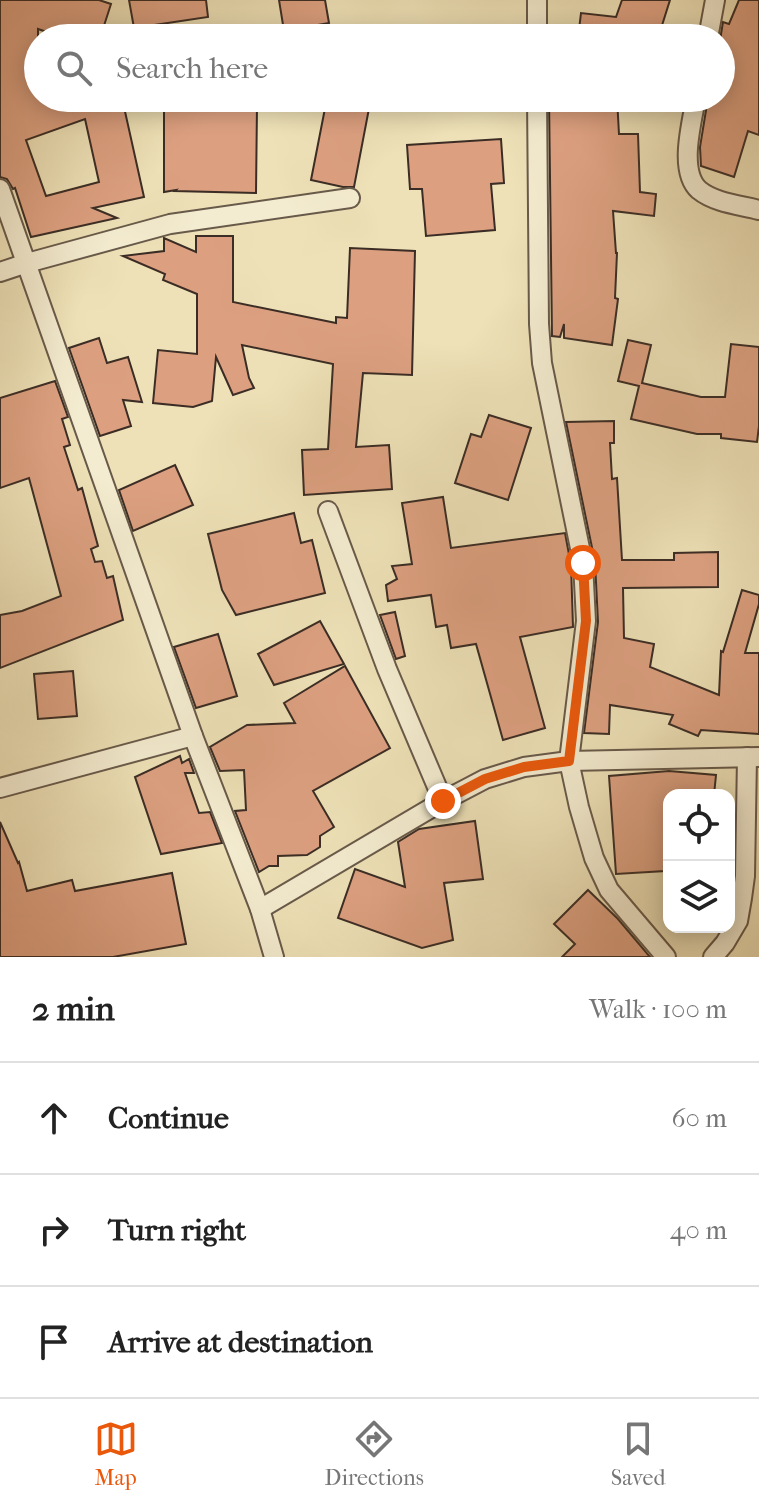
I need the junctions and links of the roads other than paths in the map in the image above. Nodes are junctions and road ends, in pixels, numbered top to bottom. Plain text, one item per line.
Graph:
1 (537, 0) edge
2 (715, 0) edge
3 (537, 24) edge
4 (711, 24) edge
5 (537, 112) edge
6 (693, 112) edge
7 (0, 189) edge
8 (350, 198) dead end
9 (759, 210) edge
10 (27, 263) junction
11 (0, 272) edge
12 (328, 511) dead end
13 (193, 736) junction
14 (753, 757) edge
15 (569, 761) junction
16 (0, 788) edge
17 (443, 801) junction
18 (260, 909) junction
19 (271, 956) edge
20 (666, 957) edge
21 (713, 957) edge

1 - 3 street
2 - 4 street
5 - 15 street
6 - 9 street
7 - 10 street
8 - 10 street
10 - 11 street
10 - 13 street
12 - 17 street
13 - 16 street
13 - 18 street
14 - 15 street
14 - 21 street
15 - 17 street
15 - 20 street
17 - 18 street
18 - 19 street

